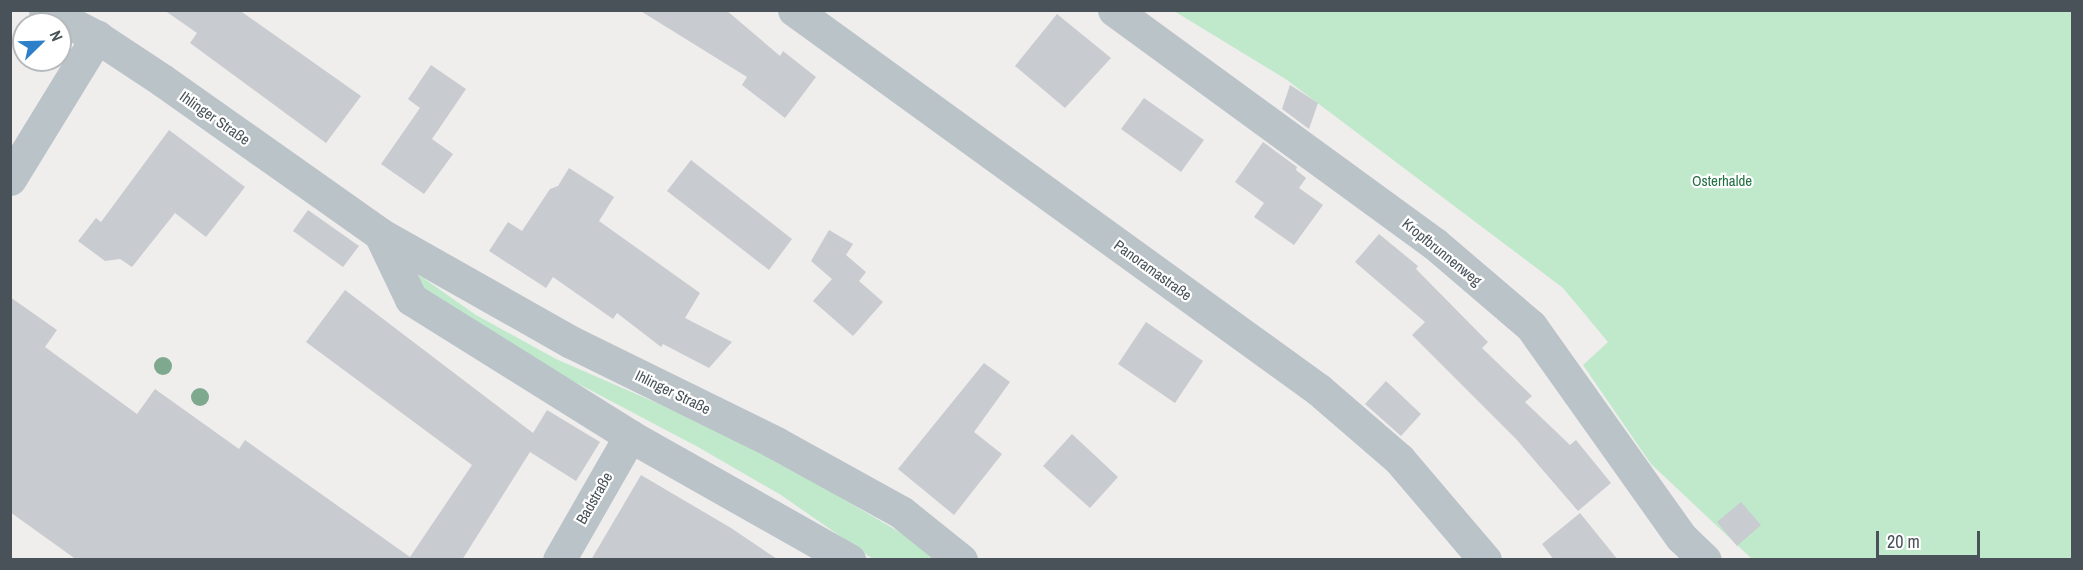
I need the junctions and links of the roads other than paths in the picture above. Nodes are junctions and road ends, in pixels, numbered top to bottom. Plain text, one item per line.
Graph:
1 (45, 10) edge
2 (794, 10) edge
3 (1114, 10) edge
4 (97, 37) junction
5 (10, 179) edge
6 (380, 234) junction
7 (630, 436) junction
8 (559, 560) edge
9 (849, 560) edge
10 (961, 560) edge
11 (1485, 560) edge
12 (1705, 560) edge

1 - 4 street, Ihlinger Straße
2 - 11 street, Panoramastraße
3 - 12 street, Kropfbrunnenweg
4 - 5 street
4 - 6 street, Ihlinger Straße
6 - 7 street, Ihlinger Straße
6 - 10 street, Ihlinger Straße
7 - 8 street, Badstraße
7 - 9 street, Ihlinger Straße

